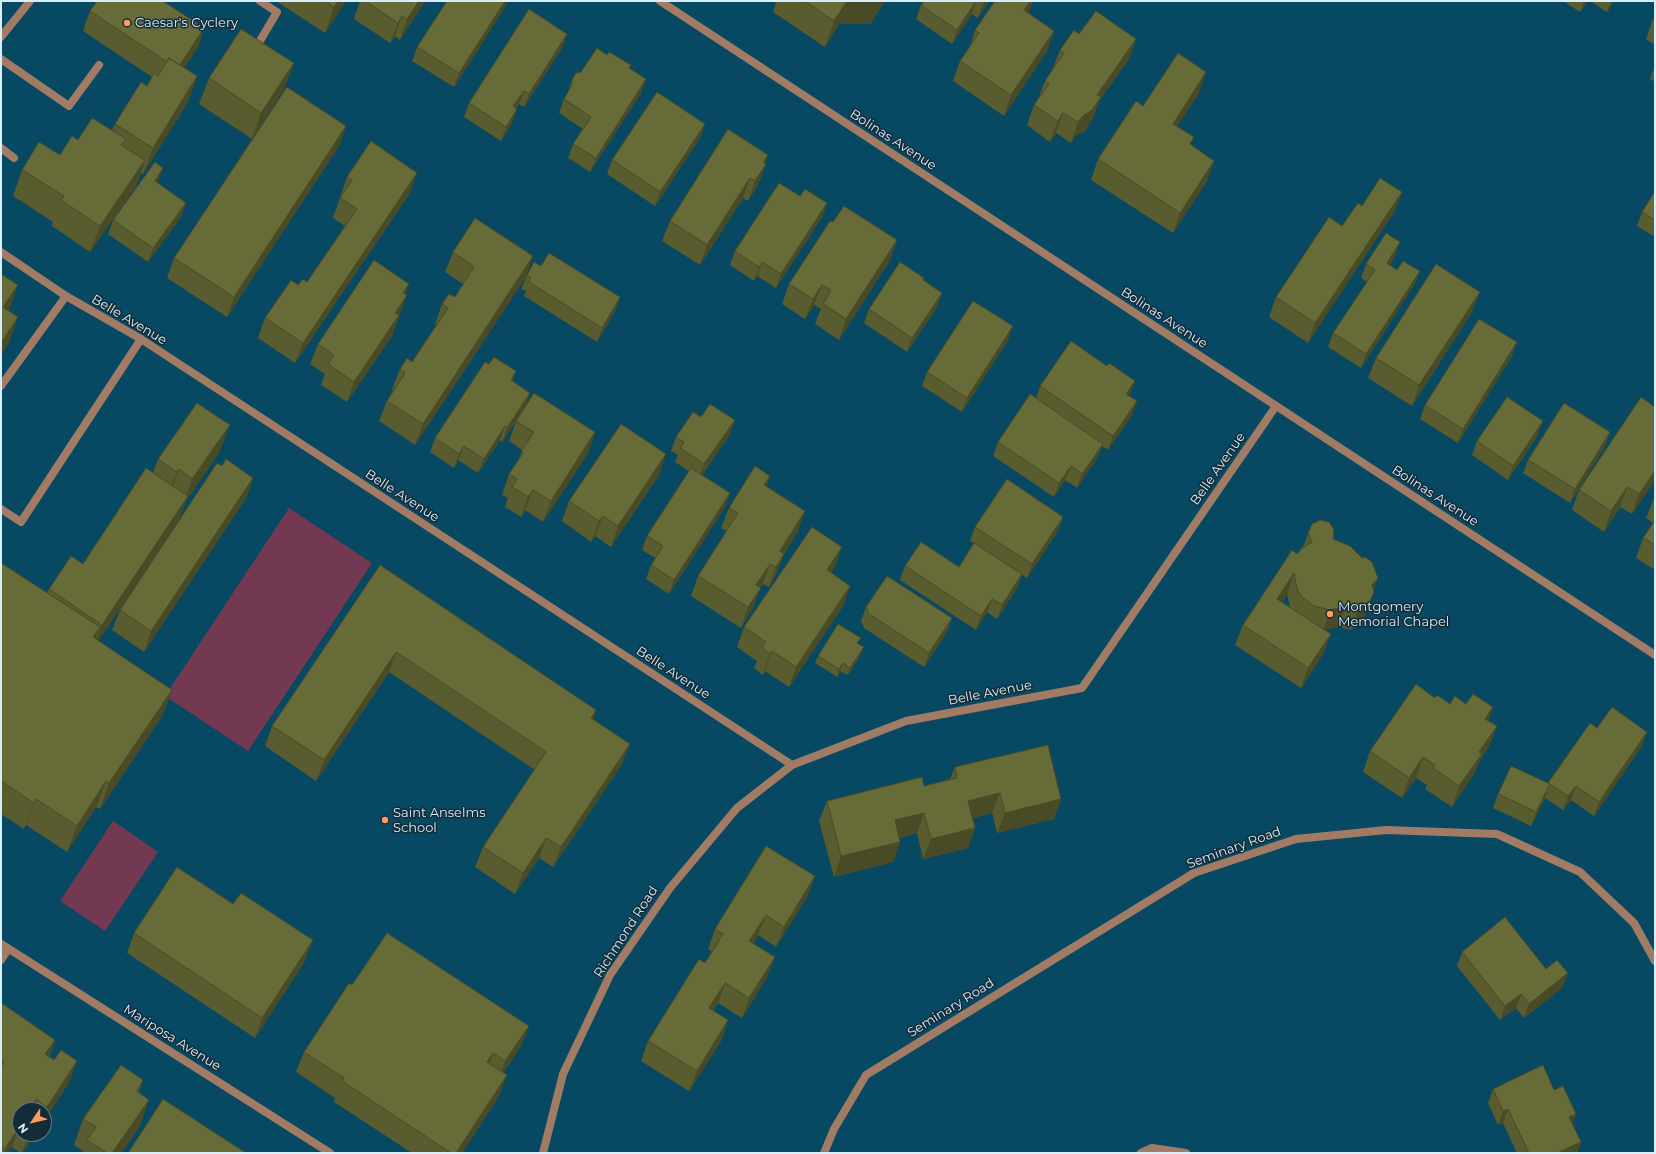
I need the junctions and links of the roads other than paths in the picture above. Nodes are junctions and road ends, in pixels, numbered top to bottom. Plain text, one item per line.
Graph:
1 (30, 1) edge
2 (260, 1) edge
3 (660, 1) edge
4 (1, 37) edge
5 (251, 57) edge
6 (1, 59) edge
7 (99, 65) dead end
8 (1, 148) edge
9 (14, 158) dead end
10 (1, 252) edge
11 (66, 296) junction
12 (141, 339) junction
13 (1, 386) edge
14 (1276, 406) junction
15 (1, 509) edge
16 (1655, 655) edge
17 (792, 765) junction
18 (4, 946) edge
19 (1, 960) edge
20 (1655, 961) edge
21 (330, 1153) edge
22 (543, 1153) edge
23 (824, 1153) edge
24 (1141, 1153) edge
25 (1186, 1153) edge

1 - 4 street
2 - 5 street
3 - 14 street, Bolinas Avenue
6 - 7 street
8 - 9 street
10 - 11 street, Belle Avenue
11 - 12 street, Belle Avenue
11 - 13 street
12 - 15 street
12 - 17 street, Belle Avenue
14 - 16 street, Bolinas Avenue
14 - 17 street, Belle Avenue
17 - 22 street, Richmond Road
18 - 19 street
18 - 21 street, Mariposa Avenue
20 - 23 street, Seminary Road
24 - 25 street

